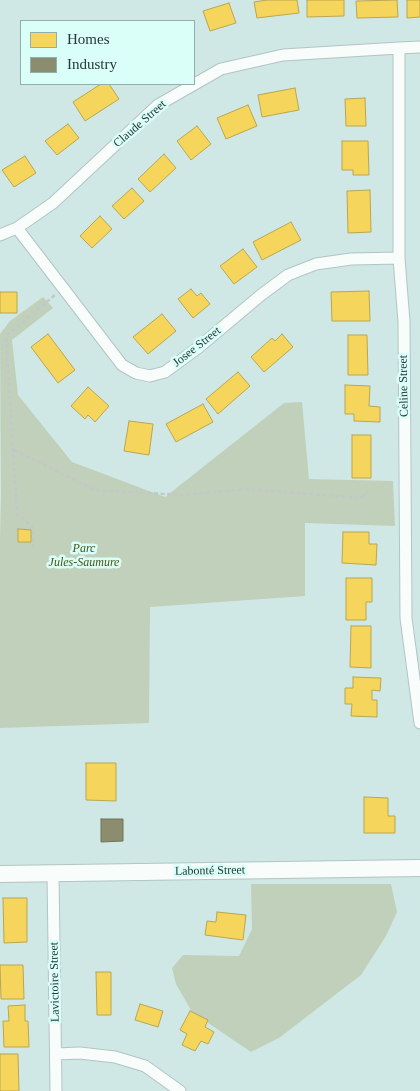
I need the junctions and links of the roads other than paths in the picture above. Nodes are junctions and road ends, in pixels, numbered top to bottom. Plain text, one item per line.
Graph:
1 (420, 47) edge
2 (399, 48) junction
3 (195, 84) edge
4 (193, 85) edge
5 (17, 228) junction
6 (0, 236) edge
7 (399, 258) junction
8 (420, 724) edge
9 (420, 868) edge
10 (0, 874) edge
11 (53, 874) junction
12 (56, 1054) junction
13 (56, 1091) edge
14 (180, 1091) edge

1 - 2 street, Claude Street
2 - 3 street, Claude Street
2 - 7 street, Celine Street
4 - 5 street, Claude Street
5 - 6 street, Claude Street
5 - 7 street, Josee Street
7 - 8 street, Celine Street
9 - 11 street, Labonté Street
10 - 11 street, Labonté Street
11 - 12 street, Lavictoire Street
12 - 13 street, Lavictoire Street
12 - 14 street

